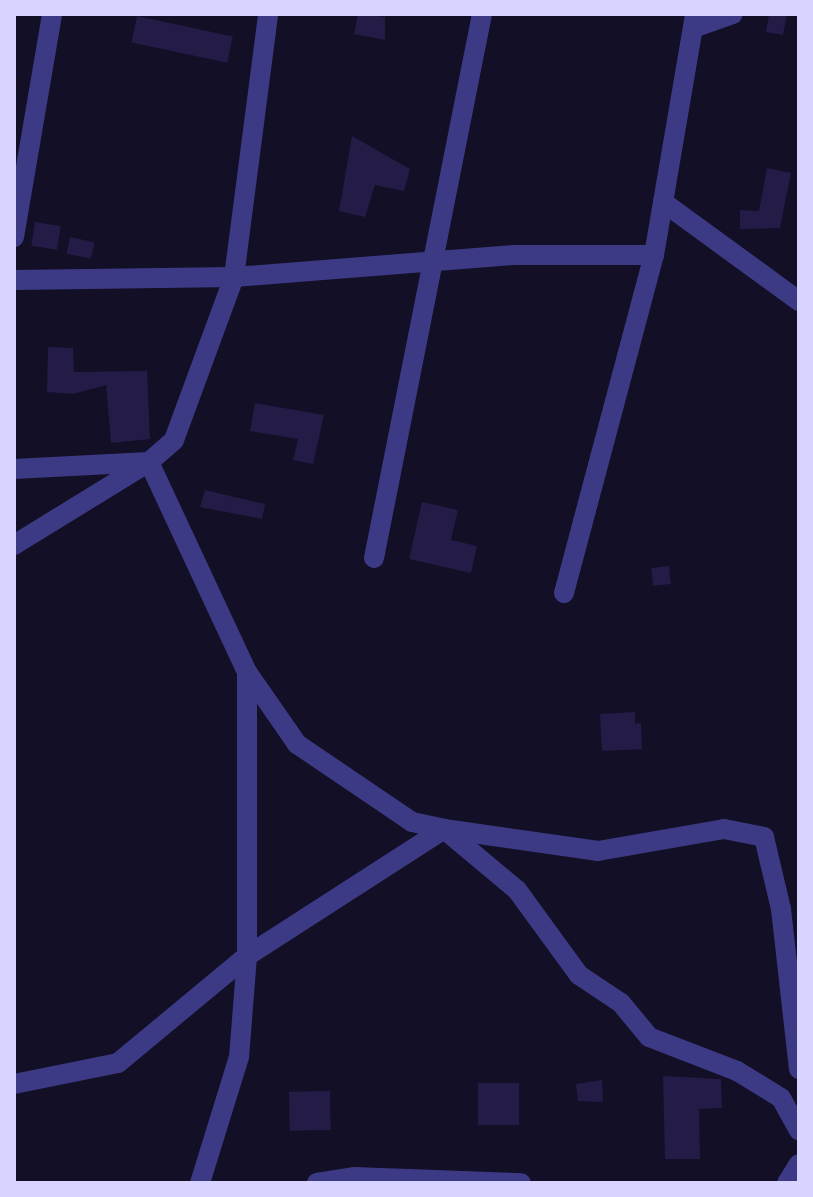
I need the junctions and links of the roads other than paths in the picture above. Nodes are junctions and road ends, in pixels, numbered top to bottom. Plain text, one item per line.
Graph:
1 (52, 14) edge
2 (268, 14) edge
3 (482, 14) edge
4 (733, 14) edge
5 (694, 21) edge
6 (663, 202) junction
7 (14, 237) edge
8 (654, 255) junction
9 (433, 261) junction
10 (234, 277) junction
11 (14, 280) edge
12 (799, 301) edge
13 (149, 462) junction
14 (14, 469) edge
15 (14, 545) edge
16 (374, 558) dead end
17 (564, 593) dead end
18 (247, 672) junction
19 (444, 829) junction
20 (247, 956) junction
21 (799, 1069) edge
22 (14, 1084) edge
23 (799, 1130) edge
24 (799, 1164) edge
25 (200, 1183) edge
26 (317, 1183) edge
27 (521, 1183) edge
28 (787, 1183) edge

1 - 7 street
2 - 10 street
3 - 9 street
4 - 5 street
5 - 6 street
6 - 8 street
6 - 12 street
8 - 9 street
8 - 17 street
9 - 10 street
9 - 16 street
10 - 11 street
10 - 13 street
13 - 14 street
13 - 15 street
13 - 18 street
18 - 19 street
18 - 20 street
19 - 20 street
19 - 21 street
19 - 23 street
20 - 22 street
20 - 25 street
24 - 28 street
26 - 27 street

